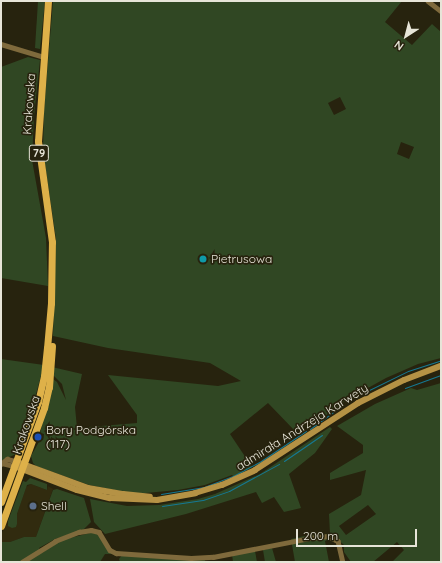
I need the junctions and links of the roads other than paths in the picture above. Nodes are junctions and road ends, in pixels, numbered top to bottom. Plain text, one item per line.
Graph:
1 (48, 1) edge
2 (428, 1) edge
3 (441, 11) edge
4 (1, 44) edge
5 (44, 57) junction
6 (51, 303) junction
7 (441, 366) edge
8 (2, 463) edge
9 (15, 464) junction
10 (23, 467) junction
11 (31, 473) junction
12 (18, 481) junction
13 (171, 498) junction
14 (1, 502) edge
15 (1, 526) edge
16 (22, 562) edge
17 (343, 562) edge

1 - 5 main road, Krakowska / 79
2 - 3 street
4 - 5 street
5 - 6 main road, Krakowska / 79
6 - 9 main road, Krakowska / 79
6 - 10 main road, Krakowska / 79
7 - 13 main road, admirała Andrzeja Karwety
8 - 9 street
9 - 10 main road, admirała Andrzeja Karwety
9 - 14 main road, Krakowska / 79
10 - 11 main road, admirała Andrzeja Karwety
10 - 12 main road, Krakowska / 79
10 - 13 main road, admirała Andrzeja Karwety
11 - 12 main road
11 - 13 main road, admirała Andrzeja Karwety
12 - 15 main road, Krakowska / 79
16 - 17 street

